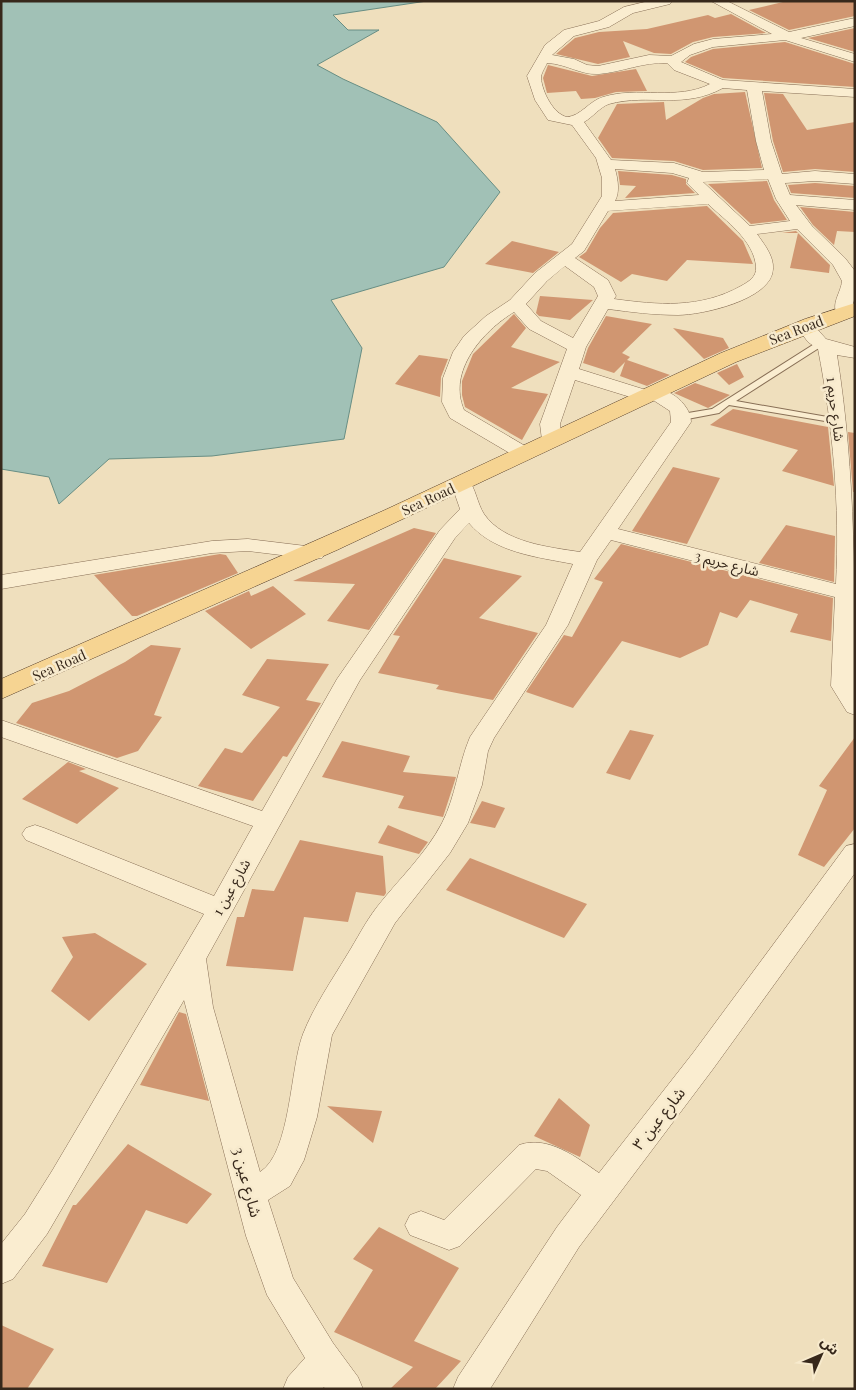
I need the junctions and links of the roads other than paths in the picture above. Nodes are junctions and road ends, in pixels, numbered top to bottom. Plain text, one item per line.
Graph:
1 (666, 1) edge
2 (717, 1) edge
3 (855, 22) edge
4 (786, 36) junction
5 (855, 58) edge
6 (542, 59) junction
7 (674, 60) junction
8 (721, 84) junction
9 (754, 87) junction
10 (855, 93) edge
11 (576, 121) junction
12 (605, 164) junction
13 (702, 177) junction
14 (775, 177) junction
15 (855, 179) edge
16 (710, 199) junction
17 (784, 199) junction
18 (855, 205) edge
19 (603, 207) junction
20 (801, 224) junction
21 (746, 231) junction
22 (566, 259) junction
23 (852, 274) edge
24 (603, 303) junction
25 (516, 304) junction
26 (850, 310) edge
27 (817, 339) junction
28 (577, 347) junction
29 (855, 354) edge
30 (570, 372) junction
31 (650, 395) junction
32 (727, 402) junction
33 (682, 417) junction
34 (839, 422) junction
35 (552, 440) junction
36 (525, 454) junction
37 (462, 483) junction
38 (470, 512) junction
39 (605, 532) junction
40 (314, 553) junction
41 (586, 560) junction
42 (1, 582) edge
43 (848, 594) junction
44 (1, 690) edge
45 (855, 707) edge
46 (1, 728) edge
47 (268, 822) junction
48 (35, 834) dead end
49 (855, 853) edge
50 (219, 909) junction
51 (192, 958) junction
52 (602, 1192) junction
53 (252, 1194) junction
54 (421, 1224) dead end
55 (1, 1269) edge
56 (325, 1360) junction
57 (300, 1389) edge
58 (346, 1389) edge
59 (470, 1389) edge

1 - 6 street
2 - 4 street
3 - 4 street
4 - 5 street
4 - 7 street
6 - 7 street
6 - 11 street
7 - 8 street
8 - 9 street
8 - 11 street
9 - 10 street
9 - 14 street
11 - 12 street
12 - 13 street
12 - 19 street
13 - 14 street
13 - 16 street
14 - 15 street
14 - 17 street
16 - 19 street
16 - 21 street
17 - 18 street
17 - 20 street
19 - 22 street
20 - 21 street
20 - 23 street
21 - 24 street
22 - 24 street
22 - 25 street
23 - 26 street
24 - 28 street
25 - 28 street
25 - 36 street
26 - 27 main road, Sea Road
27 - 29 street
27 - 31 main road, Sea Road
27 - 32 lane
27 - 34 street, شارع حريم 1
28 - 30 street
30 - 31 street
30 - 35 street
31 - 33 street
31 - 35 main road, Sea Road
32 - 33 lane
32 - 34 lane
33 - 39 street
34 - 43 street, شارع حريم 1
35 - 36 main road, Sea Road
36 - 37 main road, Sea Road
37 - 38 street
37 - 40 main road, Sea Road
38 - 41 street
38 - 47 street, شارع عين 1
39 - 41 street
39 - 43 street, شارع حريم 3
40 - 42 street
40 - 44 main road, Sea Road
41 - 53 street
43 - 45 street, شارع حريم 1
46 - 47 street
47 - 50 street, شارع عين 1
48 - 50 street
49 - 52 street, شارع عين ٣
50 - 51 street, شارع عين 1
51 - 53 street, شارع عين 3
51 - 55 street, شارع عين 1
52 - 54 street
52 - 59 street, شارع عين ٣
53 - 56 street, شارع عين 3
56 - 57 street
56 - 58 street, شارع عين 3

